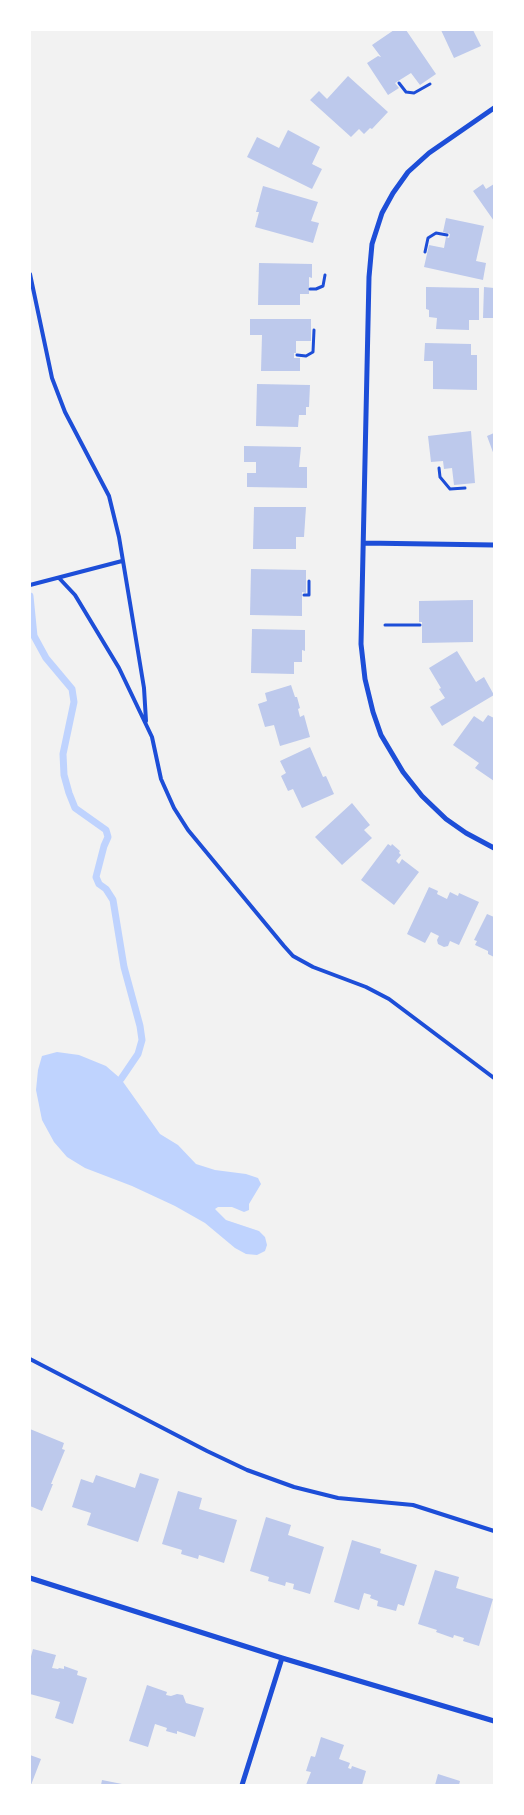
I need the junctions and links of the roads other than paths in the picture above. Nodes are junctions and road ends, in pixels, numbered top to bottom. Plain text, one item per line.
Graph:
1 (494, 108) edge
2 (30, 274) edge
3 (364, 543) junction
4 (494, 545) edge
5 (122, 561) junction
6 (59, 578) junction
7 (30, 585) edge
8 (146, 724) junction
9 (494, 848) edge
10 (494, 1078) edge
11 (30, 1359) edge
12 (494, 1531) edge
13 (30, 1578) edge
14 (282, 1658) junction
15 (494, 1721) edge
16 (242, 1785) edge

1 - 3 street
2 - 5 lane
3 - 4 street
3 - 9 street
5 - 6 lane
5 - 8 lane
6 - 7 lane
6 - 8 lane
8 - 10 lane
11 - 12 lane
13 - 14 street
14 - 15 street
14 - 16 street

